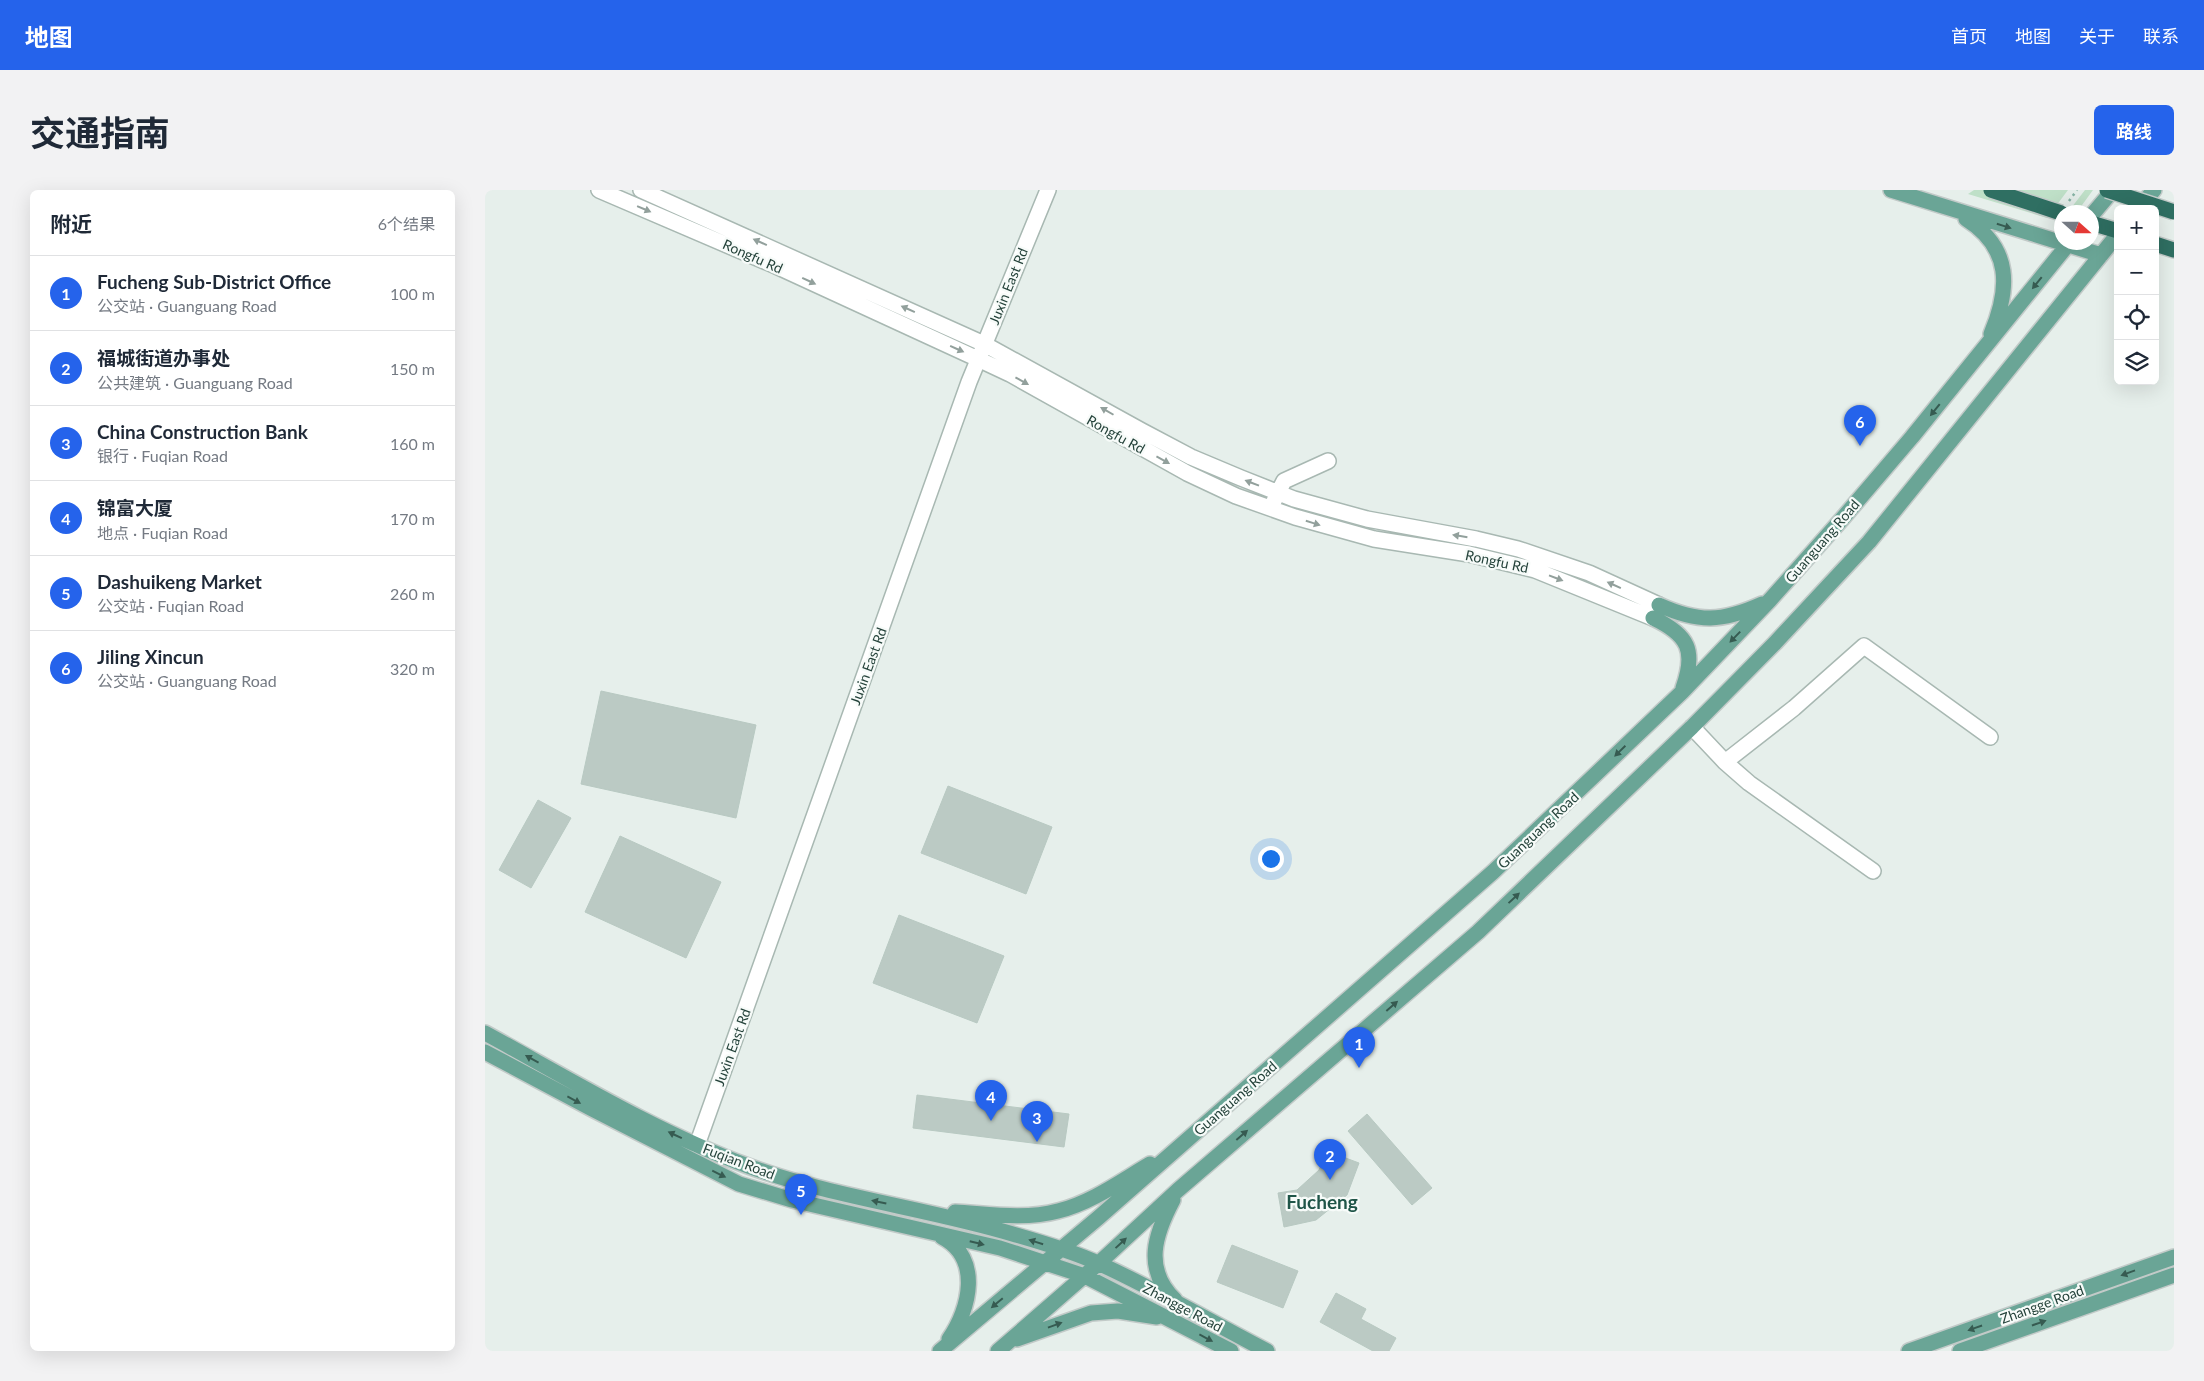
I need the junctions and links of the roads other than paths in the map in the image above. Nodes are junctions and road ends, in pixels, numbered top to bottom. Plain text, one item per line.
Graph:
1 (599, 190) edge
2 (641, 190) edge
3 (1048, 190) edge
4 (1891, 190) edge
5 (1991, 190) edge
6 (2107, 190) edge
7 (2113, 190) edge
8 (2154, 190) edge
9 (2142, 205) edge
10 (2099, 207) edge
11 (1950, 209) junction
12 (2054, 211) edge
13 (2174, 212) edge
14 (2099, 226) edge
15 (2114, 232) edge
16 (2114, 238) edge
17 (2054, 240) edge
18 (2159, 245) edge
19 (2064, 250) edge
20 (2086, 250) edge
21 (2174, 250) edge
22 (2101, 255) junction
23 (779, 259) junction
24 (984, 344) junction
25 (1985, 348) junction
26 (978, 359) junction
27 (1327, 461) dead end
28 (1278, 492) junction
29 (1271, 509) junction
30 (1770, 600) junction
31 (1656, 612) junction
32 (1682, 692) junction
33 (1692, 727) junction
34 (1990, 737) dead end
35 (1725, 762) junction
36 (1873, 871) dead end
37 (485, 1033) edge
38 (485, 1052) edge
39 (697, 1145) junction
40 (1179, 1147) junction
41 (1178, 1190) junction
42 (918, 1210) junction
43 (934, 1232) junction
44 (1061, 1250) junction
45 (2174, 1257) edge
46 (1099, 1263) junction
47 (1045, 1264) junction
48 (2174, 1275) edge
49 (1085, 1276) junction
50 (1182, 1306) junction
51 (1174, 1321) junction
52 (1003, 1346) edge
53 (942, 1349) edge
54 (1231, 1351) edge
55 (1267, 1351) edge
56 (1909, 1351) edge
57 (1960, 1351) edge

1 -> 23 street, Rongfu Rd
23 -> 2 street, Rongfu Rd
3 - 24 street, Juxin East Rd
4 - 11 main road
5 - 12 highway, bridge
6 - 13 highway, bridge
7 - 10 main road
8 - 9 main road
11 -> 17 main road
11 - 25 main road
14 - 15 highway
16 - 22 main road
18 - 21 highway
19 -> 25 main road, Guanguang Road
20 - 22 main road
22 - 33 main road
24 -> 23 street, Rongfu Rd
23 -> 26 street, Rongfu Rd
24 - 26 street, Juxin East Rd
28 -> 24 street, Rongfu Rd
25 -> 30 main road, Guanguang Road
26 -> 29 street, Rongfu Rd
26 - 39 street, Juxin East Rd
27 - 28 street
28 - 29 street
31 -> 28 street, Rongfu Rd
29 -> 31 street, Rongfu Rd
30 - 31 main road
30 -> 32 main road, Guanguang Road
31 - 32 main road
32 -> 40 main road, Guanguang Road
33 - 35 street
41 -> 33 main road
34 - 35 street
35 - 36 street
39 -> 37 main road, Fuqian Road
38 -> 43 main road, Fuqian Road
42 -> 39 main road, Fuqian Road
40 - 42 main road
40 - 44 main road, Guanguang Road
46 -> 41 main road
41 - 50 main road
44 -> 42 main road, Fuqian Road
43 -> 47 main road, Fuqian Road
43 - 53 main road
44 - 46 main road, Fuqian Road
44 - 47 main road, Guanguang Road
45 -> 56 main road, Zhangge Road
46 - 49 main road
46 - 50 main road, Zhangge Road
47 - 49 main road, Fuqian Road
47 -> 53 main road, Guanguang Road
57 -> 48 main road, Zhangge Road
49 - 51 main road, Zhangge Road
49 - 52 main road
50 - 55 main road, Zhangge Road
52 -> 51 main road
51 -> 54 main road, Zhangge Road

